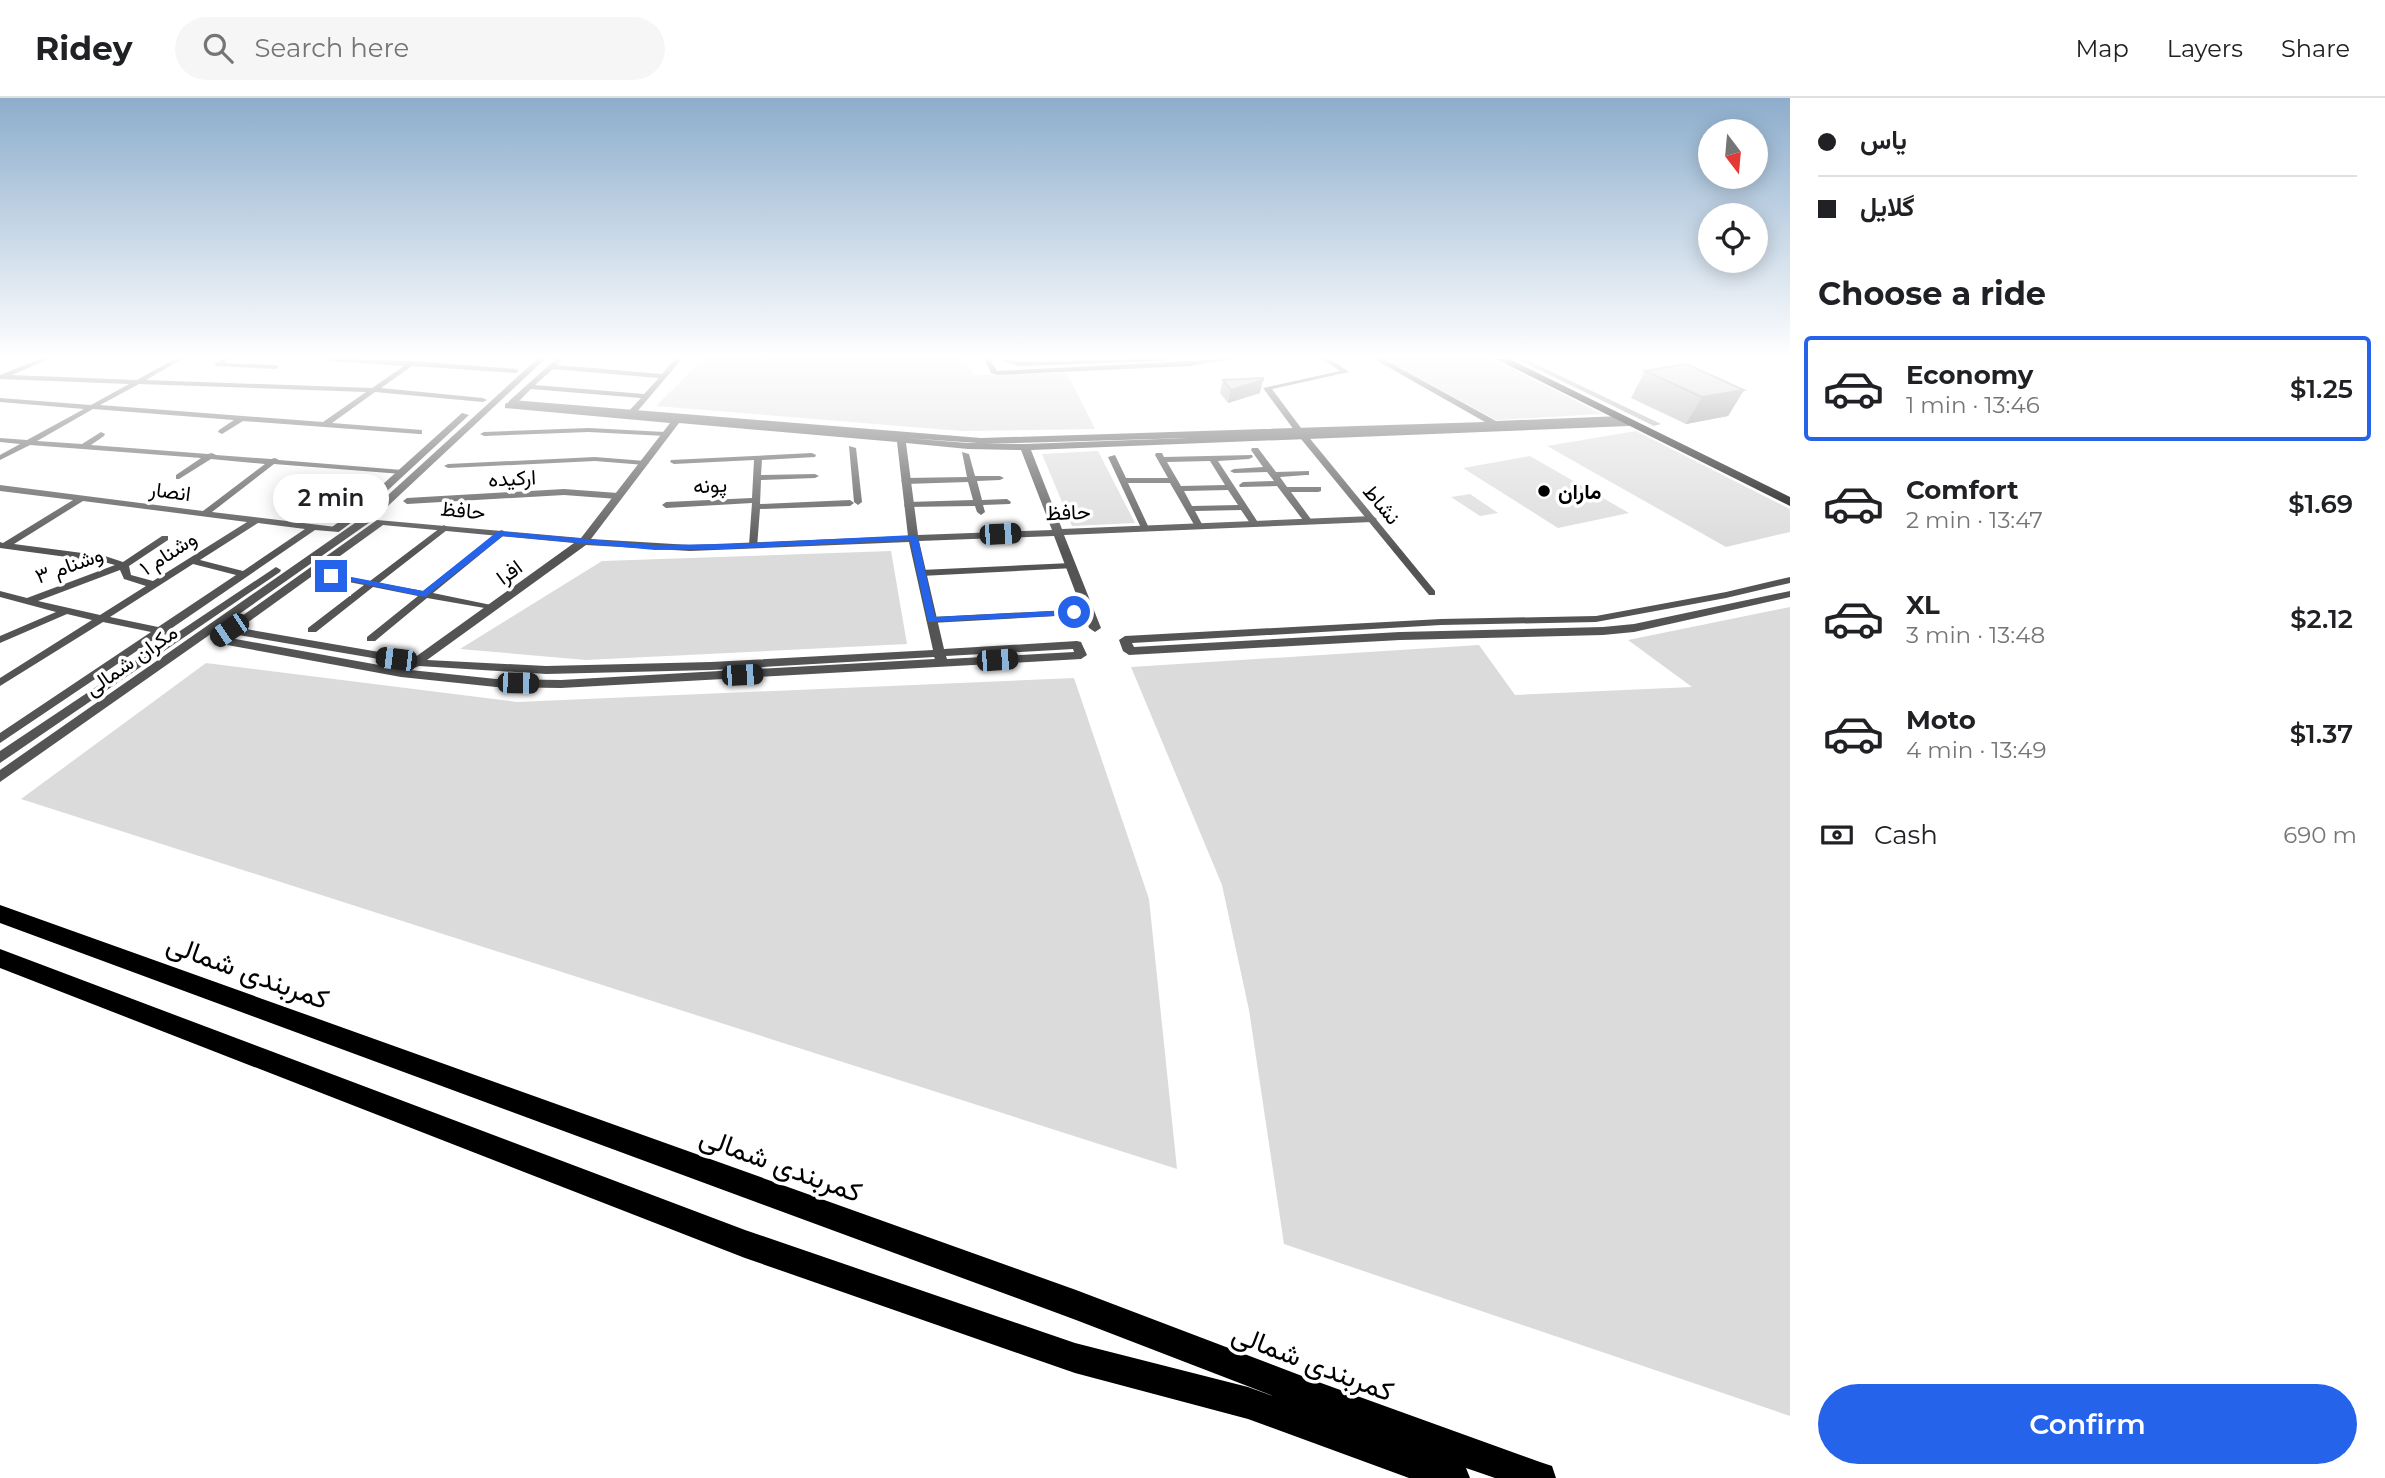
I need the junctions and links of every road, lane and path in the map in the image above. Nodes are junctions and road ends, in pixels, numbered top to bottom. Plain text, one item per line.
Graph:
1 (64, 423) edge
2 (235, 423) edge
3 (293, 423) edge
4 (327, 423) edge
5 (457, 423) edge
6 (471, 423) edge
7 (674, 423) edge
8 (732, 423) edge
9 (1294, 423) edge
10 (1572, 423) edge
11 (1624, 423) edge
12 (1647, 423) edge
13 (1494, 424) joint
14 (323, 426) junction
15 (1521, 426) junction
16 (222, 432) dead end
17 (419, 432) dead end
18 (101, 434) dead end
19 (665, 434) junction
20 (1302, 434) junction
21 (484, 435) dead end
22 (900, 437) junction
23 (0, 440) edge
24 (29, 442) junction
25 (1024, 444) junction
26 (83, 447) junction
27 (852, 448) dead end
28 (965, 454) dead end
29 (1252, 454) joint
30 (212, 455) junction
31 (812, 455) dead end
32 (1112, 457) dead end
33 (1161, 457) joint
34 (0, 458) edge
35 (758, 458) junction
36 (1212, 458) junction
37 (275, 460) junction
38 (674, 462) dead end
39 (645, 463) junction
40 (448, 466) dead end
41 (1234, 471) dead end
42 (402, 472) junction
43 (1306, 473) dead end
44 (815, 476) dead end
45 (179, 477) dead end
46 (757, 478) junction
47 (1000, 478) dead end
48 (972, 479) junction
49 (1277, 479) junction
50 (905, 481) junction
51 (1123, 481) junction
52 (1176, 484) junction
53 (1243, 485) dead end
54 (1231, 487) junction
55 (0, 488) edge
56 (1318, 489) dead end
57 (1790, 494) edge
58 (618, 496) junction
59 (82, 498) junction
60 (407, 500) dead end
61 (1007, 502) dead end
62 (1790, 502) edge
63 (854, 503) joint
64 (756, 504) junction
65 (666, 505) dead end
66 (908, 505) junction
67 (979, 507) junction
68 (1244, 507) junction
69 (1190, 509) junction
70 (205, 513) junction
71 (1372, 519) junction
72 (256, 520) junction
73 (1309, 522) junction
74 (1255, 524) junction
75 (1199, 526) junction
76 (314, 527) junction
77 (444, 528) junction
78 (1145, 528) junction
79 (336, 530) junction
80 (1058, 532) junction
81 (501, 533) junction
82 (165, 538) dead end
83 (914, 538) junction
84 (584, 541) junction
85 (2, 545) edge
86 (754, 545) junction
87 (192, 561) junction
88 (124, 565) junction
89 (1071, 566) junction
90 (311, 572) junction
91 (921, 573) junction
92 (244, 574) junction
93 (1790, 580) edge
94 (372, 584) junction
95 (155, 585) junction
96 (1433, 593) dead end
97 (0, 594) edge
98 (425, 594) junction
99 (1790, 594) edge
100 (28, 601) junction
101 (492, 608) junction
102 (66, 611) junction
103 (1088, 612) junction
104 (1618, 616) junction
105 (102, 619) junction
106 (931, 620) junction
107 (1094, 628) dead end
108 (1634, 628) junction
109 (229, 630) junction
110 (312, 630) dead end
111 (159, 631) junction
112 (180, 635) junction
113 (1284, 637) junction
114 (371, 639) dead end
115 (0, 640) edge
116 (1127, 646) dead end
117 (940, 658) junction
118 (417, 662) junction
119 (401, 673) junction
120 (0, 683) edge
121 (41, 731) junction
122 (58, 736) junction
123 (0, 739) edge
124 (0, 758) edge
125 (0, 777) edge
126 (0, 914) edge
127 (0, 958) edge
128 (1454, 1478) edge
129 (1540, 1478) edge

1 - 24 street
2 - 16 street
3 - 14 street
4 - 14 street
5 - 42 street, مکران شمالی
6 - 122 street, مکران شمالی
7 - 19 street, افرا
8 - 22 street
9 - 20 street, نشاط
10 - 15 street
11 - 62 highway
12 - 57 highway
13 - 15 street
13 - 20 street
14 - 17 street
15 - 20 street
18 - 26 street
19 - 21 street
19 - 39 street, افرا
20 - 25 street
20 - 71 street, نشاط
22 - 25 street
22 - 50 street
23 - 24 street
24 - 26 street
24 - 34 street
25 - 80 street
26 - 30 street
27 - 63 street
28 - 48 street
29 - 36 street
29 - 49 street
30 - 37 street
30 - 45 street
31 - 35 street
32 - 51 street
33 - 36 street
33 - 52 street
35 - 38 street
35 - 46 street
36 - 54 street
37 - 42 street
37 - 70 street
39 - 40 street
39 - 58 street, افرا
41 - 49 street
42 - 79 street, مکران شمالی
43 - 49 street
44 - 46 street, پونه
46 - 64 street
47 - 48 street
48 - 50 street
48 - 67 street
49 - 53 street
49 - 56 street
49 - 73 street
50 - 66 street
51 - 52 street
51 - 78 street
52 - 54 street
52 - 69 street
54 - 68 street
55 - 59 street, انصار
58 - 60 street, ارکیده
58 - 84 street, افرا
59 - 70 street, انصار
59 - 85 street
61 - 67 street
63 - 64 street
64 - 65 street, پونه
64 - 86 street
66 - 67 street
66 - 83 street
68 - 69 street
68 - 74 street
69 - 75 street
70 - 72 street, انصار
71 - 73 street, حافظ
71 - 96 street, نشاط
72 - 76 street, انصار
72 - 87 street, وشنام ۱
73 - 74 street, حافظ
74 - 75 street, حافظ
75 - 78 street, حافظ
76 - 79 street, انصار
76 - 92 street
77 - 81 street, حافظ
77 - 90 street, حافظ
77 - 94 street
78 - 80 street, حافظ
79 - 112 street, مکران شمالی
80 - 83 street, حافظ
80 - 89 street
81 - 84 street, حافظ
81 - 98 street
82 - 88 street, وشنام ۳
83 - 86 street, حافظ
83 - 91 street
84 - 86 street, حافظ
84 - 101 street, افرا
85 - 88 street
87 - 92 street
87 - 95 street, وشنام ۱
88 - 95 street
88 - 100 street, وشنام ۳
89 - 91 street
89 - 103 street
90 - 94 street
90 - 109 street, حافظ
91 - 106 street
92 - 111 street
93 - 104 street
94 - 98 street
94 - 110 street
95 - 105 street, وشنام ۱
97 - 100 street
98 - 101 street
98 - 114 street
99 - 108 street
100 - 102 street
101 - 118 street, افرا
102 - 105 street
102 - 115 street
103 - 106 street
103 - 107 street
104 - 108 street
104 - 113 street
105 - 111 street
105 - 120 street, وشنام ۱
106 - 117 street
108 - 113 street
109 - 118 street
109 - 119 street, حافظ
111 - 112 street
111 - 123 street
112 - 121 street, مکران شمالی
113 - 116 street
117 - 117 street
117 - 118 street
117 - 119 street
118 - 119 street, افرا
121 - 122 street
121 - 124 street, مکران شمالی
122 - 125 street, مکران شمالی
126 - 129 highway, کمربندی شمالی
127 - 128 highway

